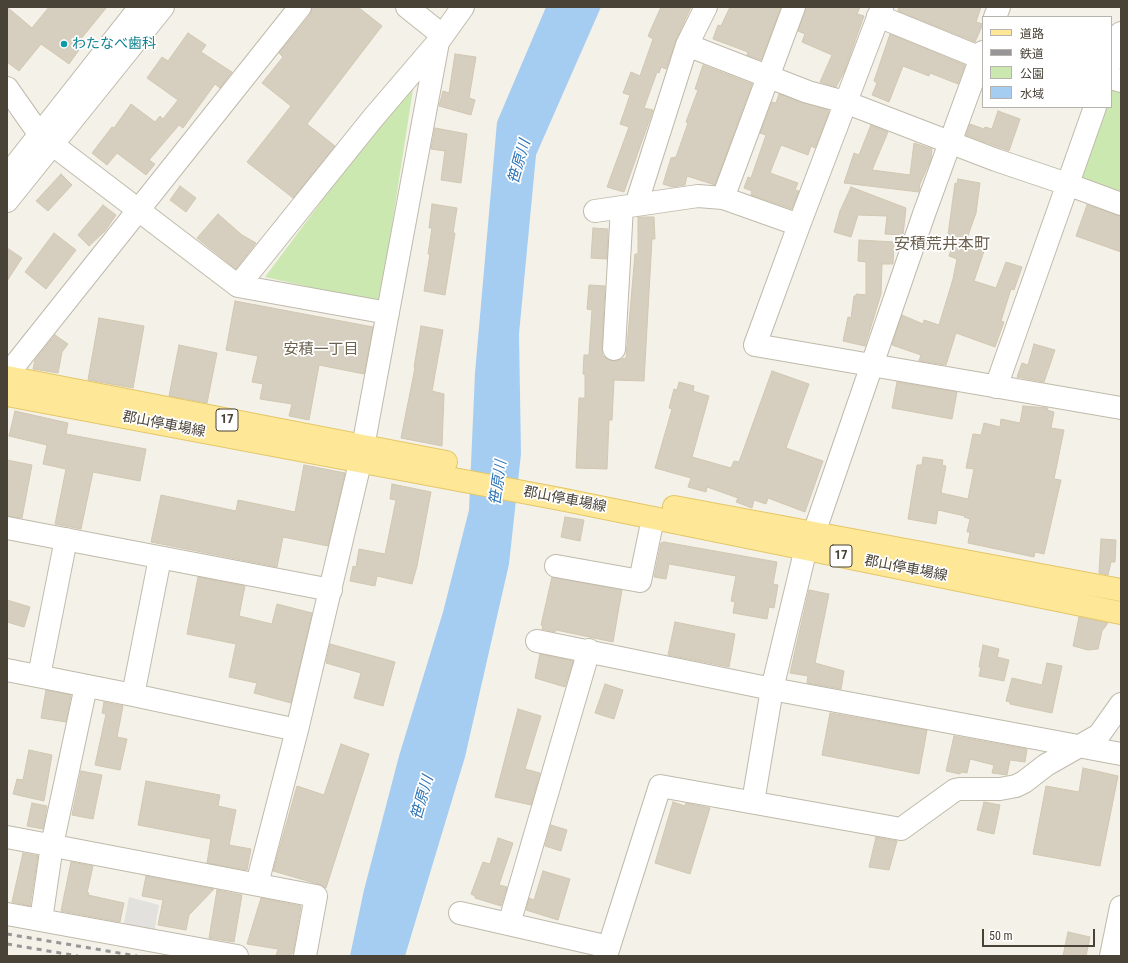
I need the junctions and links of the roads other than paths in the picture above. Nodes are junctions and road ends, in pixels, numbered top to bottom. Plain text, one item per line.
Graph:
1 (140, 7) edge
2 (163, 7) edge
3 (300, 7) edge
4 (407, 7) edge
5 (464, 7) edge
6 (706, 7) edge
7 (794, 7) edge
8 (880, 12) edge
9 (1121, 33) edge
10 (440, 38) junction
11 (687, 45) junction
12 (982, 55) edge
13 (1112, 59) edge
14 (768, 76) junction
15 (7, 88) edge
16 (845, 102) junction
17 (1095, 108) edge
18 (46, 140) junction
19 (951, 142) junction
20 (7, 176) edge
21 (1067, 184) junction
22 (723, 198) junction
23 (7, 201) edge
24 (1121, 204) edge
25 (629, 206) junction
26 (139, 210) junction
27 (595, 211) dead end
28 (799, 225) junction
29 (238, 286) junction
30 (388, 313) junction
31 (614, 349) dead end
32 (872, 366) junction
33 (7, 376) edge
34 (996, 387) junction
35 (7, 396) edge
36 (1121, 408) edge
37 (362, 455) junction
38 (562, 493) junction
39 (653, 518) junction
40 (7, 528) edge
41 (66, 539) junction
42 (810, 540) junction
43 (160, 558) junction
44 (556, 566) dead end
45 (331, 590) junction
46 (1121, 590) edge
47 (1121, 612) edge
48 (538, 641) dead end
49 (589, 650) junction
50 (7, 670) edge
51 (39, 676) junction
52 (86, 686) junction
53 (772, 689) junction
54 (133, 695) junction
55 (1121, 704) edge
56 (297, 730) junction
57 (1080, 746) junction
58 (1121, 754) edge
59 (753, 802) junction
60 (7, 838) edge
61 (52, 845) junction
62 (257, 884) junction
63 (460, 913) dead end
64 (7, 914) edge
65 (1120, 914) edge
66 (41, 920) junction
67 (509, 924) junction
68 (608, 952) edge
69 (237, 956) edge
70 (305, 956) edge
71 (1111, 956) edge

1 - 18 street
2 - 18 street
3 - 26 street
4 - 10 street
5 - 10 street
6 - 11 street
7 - 14 street
8 - 12 street
8 - 16 street
9 - 13 street
10 - 29 street
10 - 30 street
11 - 14 street
11 - 25 street
12 - 19 street
14 - 16 street
14 - 22 street
15 - 18 street
16 - 19 street
16 - 28 street
17 - 21 street
18 - 20 street
18 - 23 street
18 - 26 street
19 - 21 street
19 - 32 street
21 - 24 street
21 - 34 street
22 - 25 street
22 - 28 street
25 - 27 street
25 - 31 street
26 - 29 street
26 - 33 street
28 - 32 street
29 - 30 street
30 - 37 street
32 - 34 street
32 - 42 street
33 - 37 main road, 郡山停車場線 / 17
34 - 36 street
35 - 37 main road, 郡山停車場線 / 17
37 - 38 main road, 郡山停車場線 / 17
37 - 45 street
38 - 39 main road, 郡山停車場線 / 17
38 - 42 main road, 郡山停車場線 / 17
39 - 42 main road, 郡山停車場線 / 17
39 - 44 street
40 - 41 street
41 - 43 street
41 - 51 street
42 - 46 main road, 郡山停車場線 / 17
42 - 47 main road, 郡山停車場線 / 17
42 - 53 street
43 - 45 street
43 - 54 street
45 - 56 street
48 - 49 street
49 - 53 street
49 - 67 street
50 - 51 street
51 - 52 street
52 - 54 street
52 - 61 street
53 - 57 street
53 - 59 street
54 - 56 street
55 - 57 street
56 - 62 street
57 - 58 street
57 - 59 street
59 - 68 street
60 - 61 street
61 - 62 street
61 - 66 street
62 - 70 street
63 - 67 street
64 - 66 street
65 - 71 street
66 - 69 street
67 - 68 street

